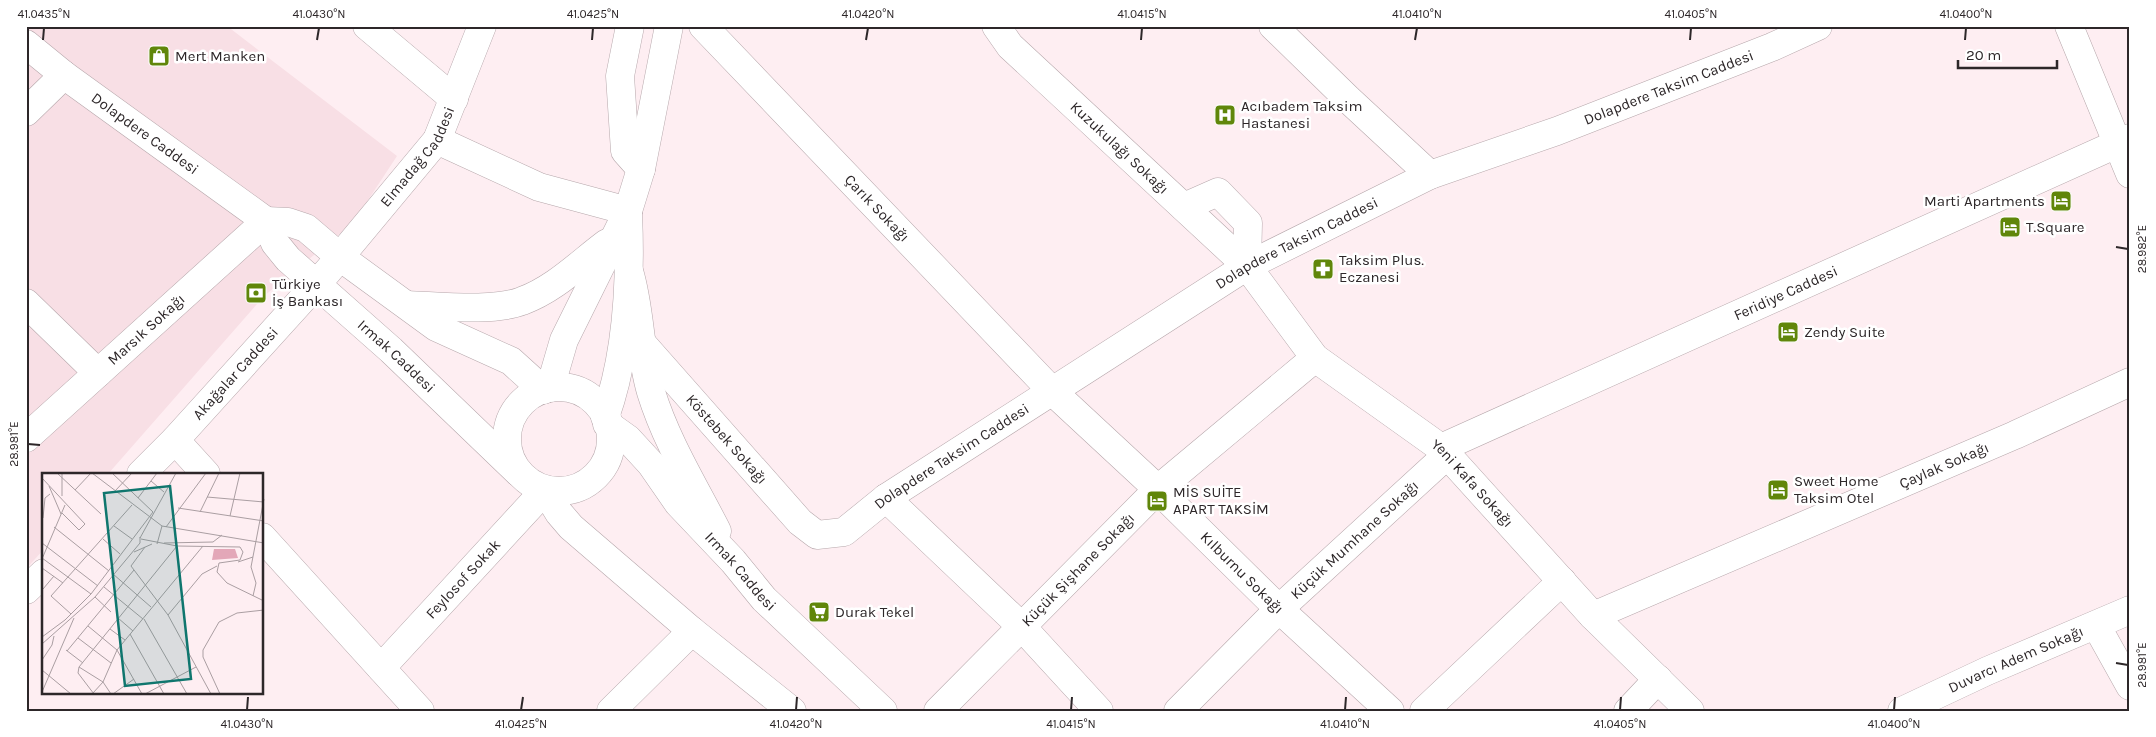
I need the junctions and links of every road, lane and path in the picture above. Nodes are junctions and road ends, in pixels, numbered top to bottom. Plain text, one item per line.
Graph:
1 (367, 26) edge
2 (482, 26) edge
3 (630, 26) edge
4 (669, 26) edge
5 (703, 26) edge
6 (996, 26) edge
7 (1273, 26) edge
8 (1818, 26) edge
9 (2069, 26) edge
10 (26, 44) edge
11 (64, 75) junction
12 (454, 99) junction
13 (26, 112) edge
14 (437, 140) junction
15 (2124, 141) edge
16 (641, 169) junction
17 (1430, 174) junction
18 (2130, 174) edge
19 (1184, 207) junction
20 (628, 211) junction
21 (266, 221) junction
22 (614, 237) junction
23 (1247, 266) junction
24 (328, 270) junction
25 (629, 271) junction
26 (26, 303) edge
27 (408, 305) junction
28 (640, 341) junction
29 (1315, 358) junction
30 (98, 373) junction
31 (2130, 382) edge
32 (547, 389) junction
33 (1052, 390) junction
34 (606, 421) junction
35 (26, 438) edge
36 (175, 440) junction
37 (1444, 451) junction
38 (518, 472) junction
39 (142, 473) edge
40 (205, 473) edge
41 (545, 490) junction
42 (1157, 490) junction
43 (886, 498) junction
44 (816, 535) joint
45 (264, 539) edge
46 (733, 561) junction
47 (42, 575) edge
48 (1562, 581) junction
49 (26, 590) edge
50 (1279, 609) junction
51 (2130, 610) edge
52 (1593, 616) junction
53 (2096, 625) junction
54 (1022, 627) junction
55 (692, 631) junction
56 (381, 668) junction
57 (1658, 680) junction
58 (2130, 686) edge
59 (420, 711) edge
60 (611, 711) edge
61 (792, 711) edge
62 (883, 711) edge
63 (938, 711) edge
64 (1099, 711) edge
65 (1178, 711) edge
66 (1390, 711) edge
67 (1424, 711) edge
68 (1628, 711) edge
69 (1690, 711) edge
70 (1902, 711) edge

1 - 12 street
2 - 12 street, Elmadağ Caddesi
3 - 16 street
4 - 16 street
5 - 33 street, Çarık Sokağı
6 - 19 street, Kuzukulağı Sokağı
7 - 17 street
8 - 17 street, Dolapdere Taksim Caddesi
9 - 15 street
10 - 11 street, Dolapdere Caddesi
11 - 13 street
11 - 21 street, Dolapdere Caddesi
12 - 14 street, Elmadağ Caddesi
14 - 20 street
14 - 24 street, Elmadağ Caddesi
15 - 18 street
15 - 37 street, Feridiye Caddesi
16 - 20 street
17 - 23 street, Dolapdere Taksim Caddesi
19 - 23 street, Kuzukulağı Sokağı
19 - 23 street
20 - 22 street
20 - 25 street
21 - 24 street
21 - 30 street, Marsık Sokağı
22 - 27 street
22 - 32 street
23 - 29 street, Yeni Kafa Sokağı
23 - 33 street, Dolapdere Taksim Caddesi
24 - 27 street
24 - 36 street, Akağalar Caddesi
24 - 38 street, Irmak Caddesi
25 - 28 street
25 - 34 street
26 - 30 street
27 - 32 street
28 - 44 street, Köstebek Sokağı
28 - 46 street
29 - 37 street, Yeni Kafa Sokağı
29 - 42 street, Küçük Şişhane Sokağı
30 - 35 street, Marsık Sokağı
31 - 52 street, Çaylak Sokağı
32 - 34 street
32 - 38 street
33 - 42 street, Kılburnu Sokağı
33 - 43 street, Dolapdere Taksim Caddesi
34 - 41 street
34 - 46 street, Irmak Caddesi
36 - 39 street, Akağalar Caddesi
36 - 40 street
37 - 48 street, Yeni Kafa Sokağı
37 - 50 street, Küçük Mumhane Sokağı
38 - 41 street
41 - 55 street
41 - 56 street, Feylosof Sokak
42 - 50 street, Kılburnu Sokağı
42 - 54 street, Küçük Şişhane Sokağı
43 - 44 street, Dolapdere Taksim Caddesi
43 - 54 street
45 - 56 street
46 - 62 street, Irmak Caddesi
47 - 49 street
48 - 52 street, Yeni Kafa Sokağı
48 - 67 street
50 - 65 street, Küçük Mumhane Sokağı
50 - 66 street, Kılburnu Sokağı
51 - 53 street, Duvarcı Adem Sokağı
52 - 57 street, Yeni Kafa Sokağı
53 - 58 street
53 - 70 street, Duvarcı Adem Sokağı
54 - 63 street, Küçük Şişhane Sokağı
54 - 64 street
55 - 60 street
55 - 61 street
56 - 59 street
57 - 68 street
57 - 69 street, Yeni Kafa Sokağı

